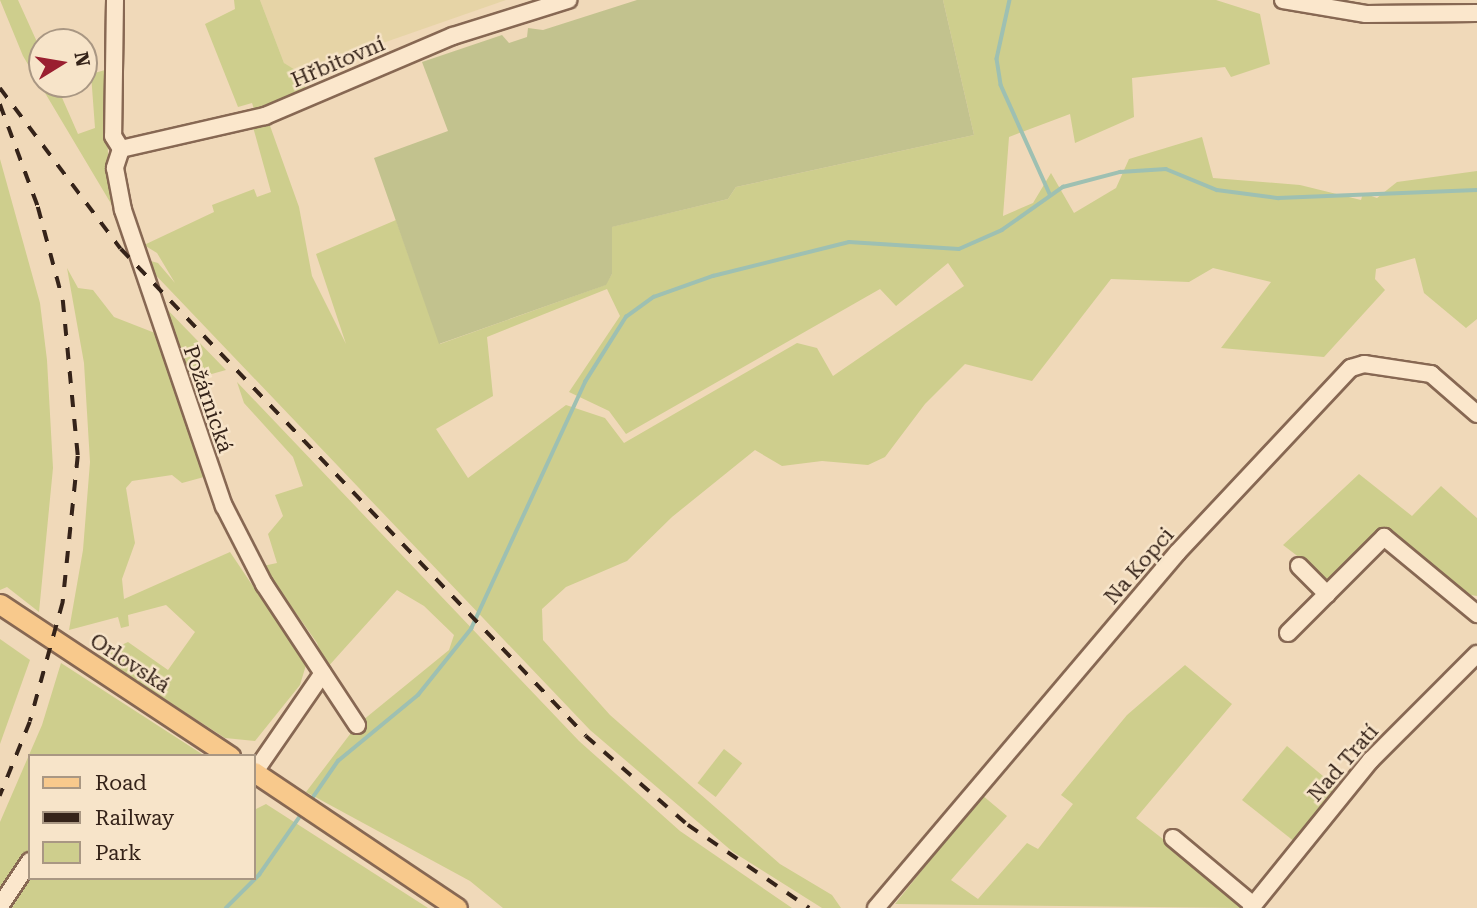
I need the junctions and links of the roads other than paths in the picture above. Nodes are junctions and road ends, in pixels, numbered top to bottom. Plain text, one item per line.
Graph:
1 (115, 0) edge
2 (568, 0) edge
3 (1283, 0) edge
4 (1477, 13) edge
5 (121, 149) junction
6 (1477, 414) edge
7 (1299, 566) dead end
8 (1327, 594) junction
9 (3, 606) edge
10 (1477, 614) edge
11 (1288, 633) dead end
12 (1477, 653) edge
13 (323, 673) junction
14 (356, 725) dead end
15 (227, 754) edge
16 (256, 769) edge
17 (256, 773) edge
18 (1173, 838) dead end
19 (28, 864) edge
20 (0, 906) edge
21 (1252, 906) edge
22 (457, 908) edge
23 (876, 908) edge

1 - 5 street, Požárnická
2 - 5 street, Hřbitovní
3 - 4 street
5 - 13 street, Požárnická
6 - 23 street, Na Kopci
7 - 8 street
8 - 10 street
8 - 11 street
9 - 15 main road, Orlovská
12 - 21 street, Nad Tratí
13 - 14 street, Požárnická
13 - 16 street
17 - 22 main road
18 - 21 street
19 - 20 street

